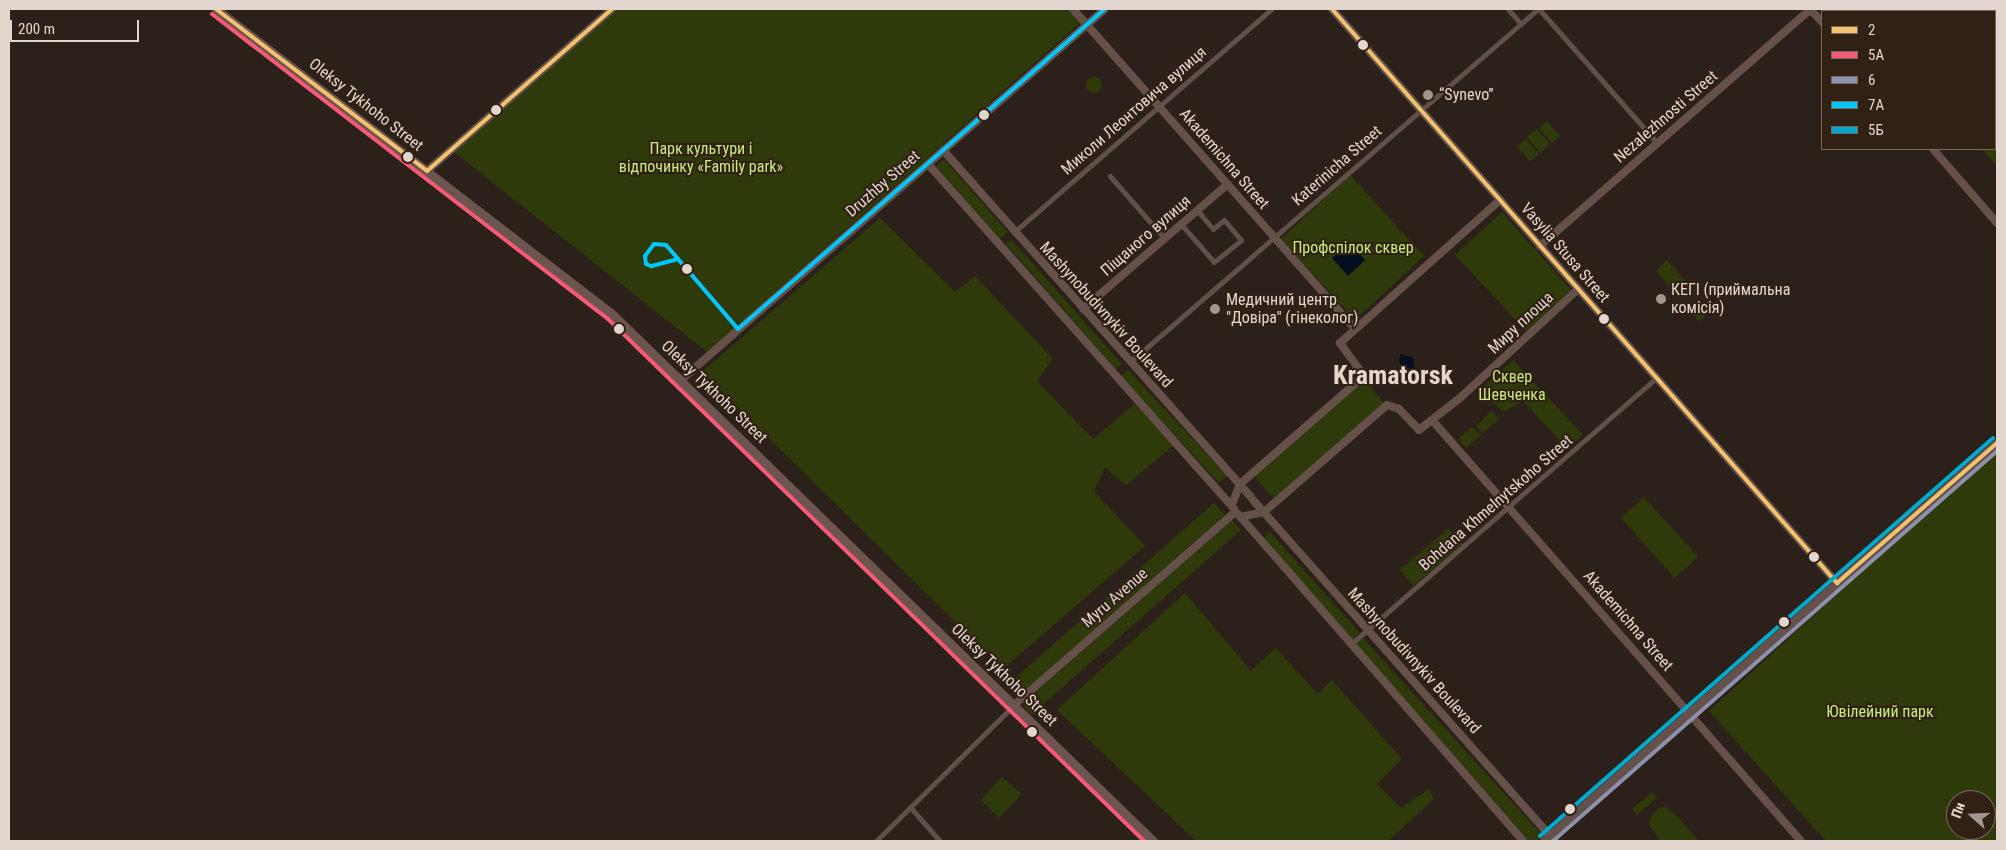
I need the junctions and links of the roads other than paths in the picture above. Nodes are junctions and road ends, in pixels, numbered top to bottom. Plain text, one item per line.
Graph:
1 (216, 9) edge
2 (612, 9) edge
3 (1073, 9) edge
4 (1105, 9) edge
5 (1271, 9) edge
6 (1332, 9) edge
7 (1508, 9) edge
8 (1539, 9) edge
9 (1811, 9) edge
10 (1821, 21) edge
11 (1087, 24) junction
12 (1521, 24) junction
13 (1159, 106) junction
14 (1420, 109) junction
15 (1657, 143) junction
16 (943, 150) junction
17 (1934, 150) edge
18 (928, 164) junction
19 (427, 171) junction
20 (1110, 176) dead end
21 (1228, 184) junction
22 (1500, 200) junction
23 (1197, 210) junction
24 (1997, 223) edge
25 (1181, 224) junction
26 (1014, 232) junction
27 (1274, 238) junction
28 (1165, 239) junction
29 (1540, 246) junction
30 (1578, 289) junction
31 (1083, 309) junction
32 (1354, 328) junction
33 (1130, 362) junction
34 (1656, 378) junction
35 (681, 380) junction
36 (1432, 420) junction
37 (1997, 443) edge
38 (1240, 484) junction
39 (1252, 498) junction
40 (1509, 508) junction
41 (1237, 510) junction
42 (1264, 512) junction
43 (1837, 583) junction
44 (1368, 630) junction
45 (1351, 644) junction
46 (1014, 705) junction
47 (1690, 712) junction
48 (910, 808) junction
49 (1550, 839) edge
50 (876, 841) edge
51 (940, 841) edge
52 (1153, 841) edge
53 (1523, 841) edge
54 (1801, 841) edge

1 - 19 main road, Oleksy Tykhoho Street
2 - 19 street
3 - 11 street, Akademichna Street
4 - 11 street, Druzhby Street
5 - 13 street, Миколи Леонтовича вулиця
6 - 14 street, Vasylia Stusa Street
7 - 12 street
8 - 12 street, Katerinicha Street
8 - 15 street
9 - 10 street
9 - 15 street, Nezalezhnosti Street
11 - 13 street, Akademichna Street
11 - 16 street, Druzhby Street
12 - 14 street, Katerinicha Street
13 - 21 street, Akademichna Street
13 - 26 street, Миколи Леонтовича вулиця
14 - 22 street, Vasylia Stusa Street
14 - 27 street, Katerinicha Street
15 - 29 street, Nezalezhnosti Street
16 - 18 street, Druzhby Street
16 - 26 street, Mashynobudivnykiv Boulevard
17 - 24 street
18 - 35 street, Druzhby Street
18 - 41 street, Mashynobudivnykiv Boulevard
19 - 35 main road, Oleksy Tykhoho Street
20 - 28 street
21 - 23 street, Піщаного вулиця
21 - 27 street, Akademichna Street
22 - 29 street, Vasylia Stusa Street
22 - 32 street
23 - 25 street, Піщаного вулиця
23 - 25 street
25 - 28 street, Піщаного вулиця
26 - 31 street, Mashynobudivnykiv Boulevard
27 - 32 street, Akademichna Street
27 - 33 street, Katerinicha Street
28 - 31 street, Піщаного вулиця
29 - 30 street, Vasylia Stusa Street
30 - 34 street, Vasylia Stusa Street
30 - 36 street, Миру площа
31 - 33 street, Mashynobudivnykiv Boulevard
32 - 38 street
33 - 38 street, Mashynobudivnykiv Boulevard
34 - 40 street, Bohdana Khmelnytskoho Street
34 - 43 street, Vasylia Stusa Street
35 - 46 main road, Oleksy Tykhoho Street
36 - 40 street, Akademichna Street
36 - 42 street, Myru Avenue
37 - 43 street
38 - 39 street, Mashynobudivnykiv Boulevard
38 - 41 street
39 - 41 street
39 - 41 street
39 - 42 street, Mashynobudivnykiv Boulevard
40 - 44 street, Bohdana Khmelnytskoho Street
40 - 47 street, Akademichna Street
41 - 42 street, Myru Avenue
41 - 45 street, Mashynobudivnykiv Boulevard
41 - 46 street, Myru Avenue
42 - 44 street, Mashynobudivnykiv Boulevard
43 - 47 street
44 - 45 street, Bohdana Khmelnytskoho Street
44 - 49 street, Mashynobudivnykiv Boulevard
45 - 53 street, Mashynobudivnykiv Boulevard
46 - 48 street
46 - 52 main road, Oleksy Tykhoho Street
47 - 49 street
47 - 54 street, Akademichna Street
48 - 50 street
48 - 51 street

